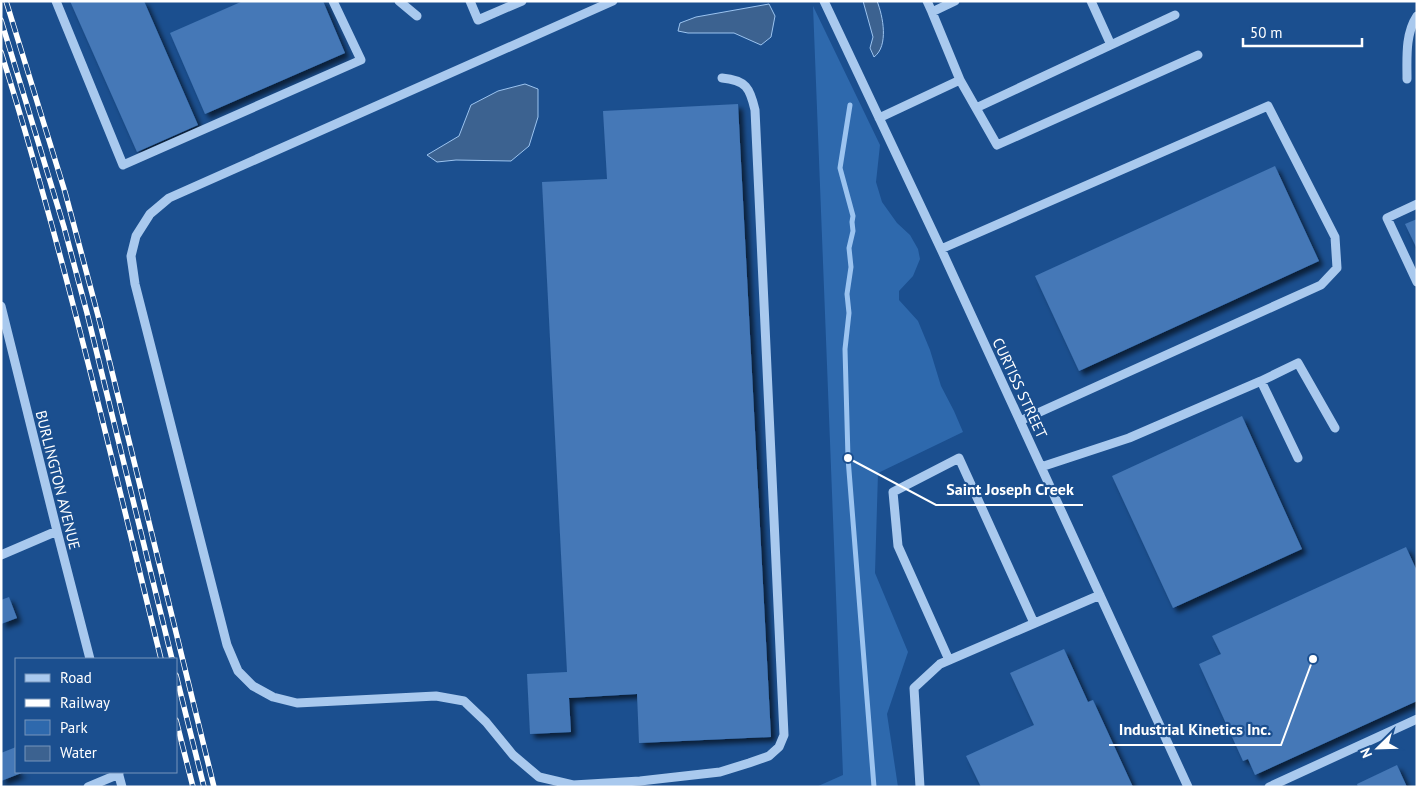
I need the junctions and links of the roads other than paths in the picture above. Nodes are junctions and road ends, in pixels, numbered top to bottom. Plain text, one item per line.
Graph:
1 (56, 1) edge
2 (333, 1) edge
3 (399, 1) edge
4 (470, 1) edge
5 (521, 1) edge
6 (613, 1) edge
7 (824, 1) edge
8 (927, 1) edge
9 (955, 1) edge
10 (1091, 1) edge
11 (932, 12) junction
12 (1175, 15) dead end
13 (417, 16) dead end
14 (1417, 16) edge
15 (1111, 45) junction
16 (1198, 55) dead end
17 (722, 78) dead end
18 (1407, 79) dead end
19 (960, 80) junction
20 (976, 108) junction
21 (879, 118) junction
22 (1417, 204) edge
23 (941, 249) junction
24 (1417, 282) edge
25 (1, 306) edge
26 (1261, 381) junction
27 (1020, 421) junction
28 (1335, 428) dead end
29 (1298, 458) dead end
30 (1041, 467) junction
31 (57, 531) junction
32 (1, 555) edge
33 (1100, 594) junction
34 (1034, 623) junction
35 (90, 658) edge
36 (949, 660) junction
37 (1417, 719) edge
38 (118, 773) edge
39 (88, 787) edge
40 (122, 787) edge
41 (920, 787) edge
42 (1188, 787) edge
43 (1269, 787) edge

1 - 2 street
3 - 13 street
4 - 5 street
6 - 17 street
7 - 21 street, CURTISS STREET
8 - 11 street
9 - 11 street
10 - 15 street
11 - 19 street
12 - 15 street
14 - 18 street
15 - 20 street
16 - 20 street
19 - 20 street
19 - 21 street
21 - 23 street, CURTISS STREET
22 - 24 street
23 - 27 street, CURTISS STREET
23 - 27 street
25 - 31 street, BURLINGTON AVENUE
26 - 28 street
26 - 29 street
26 - 30 street
27 - 30 street, CURTISS STREET
30 - 33 street, CURTISS STREET
31 - 32 street
31 - 35 street, BURLINGTON AVENUE
33 - 34 street
33 - 42 street, CURTISS STREET
34 - 36 street
34 - 36 street
36 - 41 street
37 - 43 street
38 - 39 street
38 - 40 street

